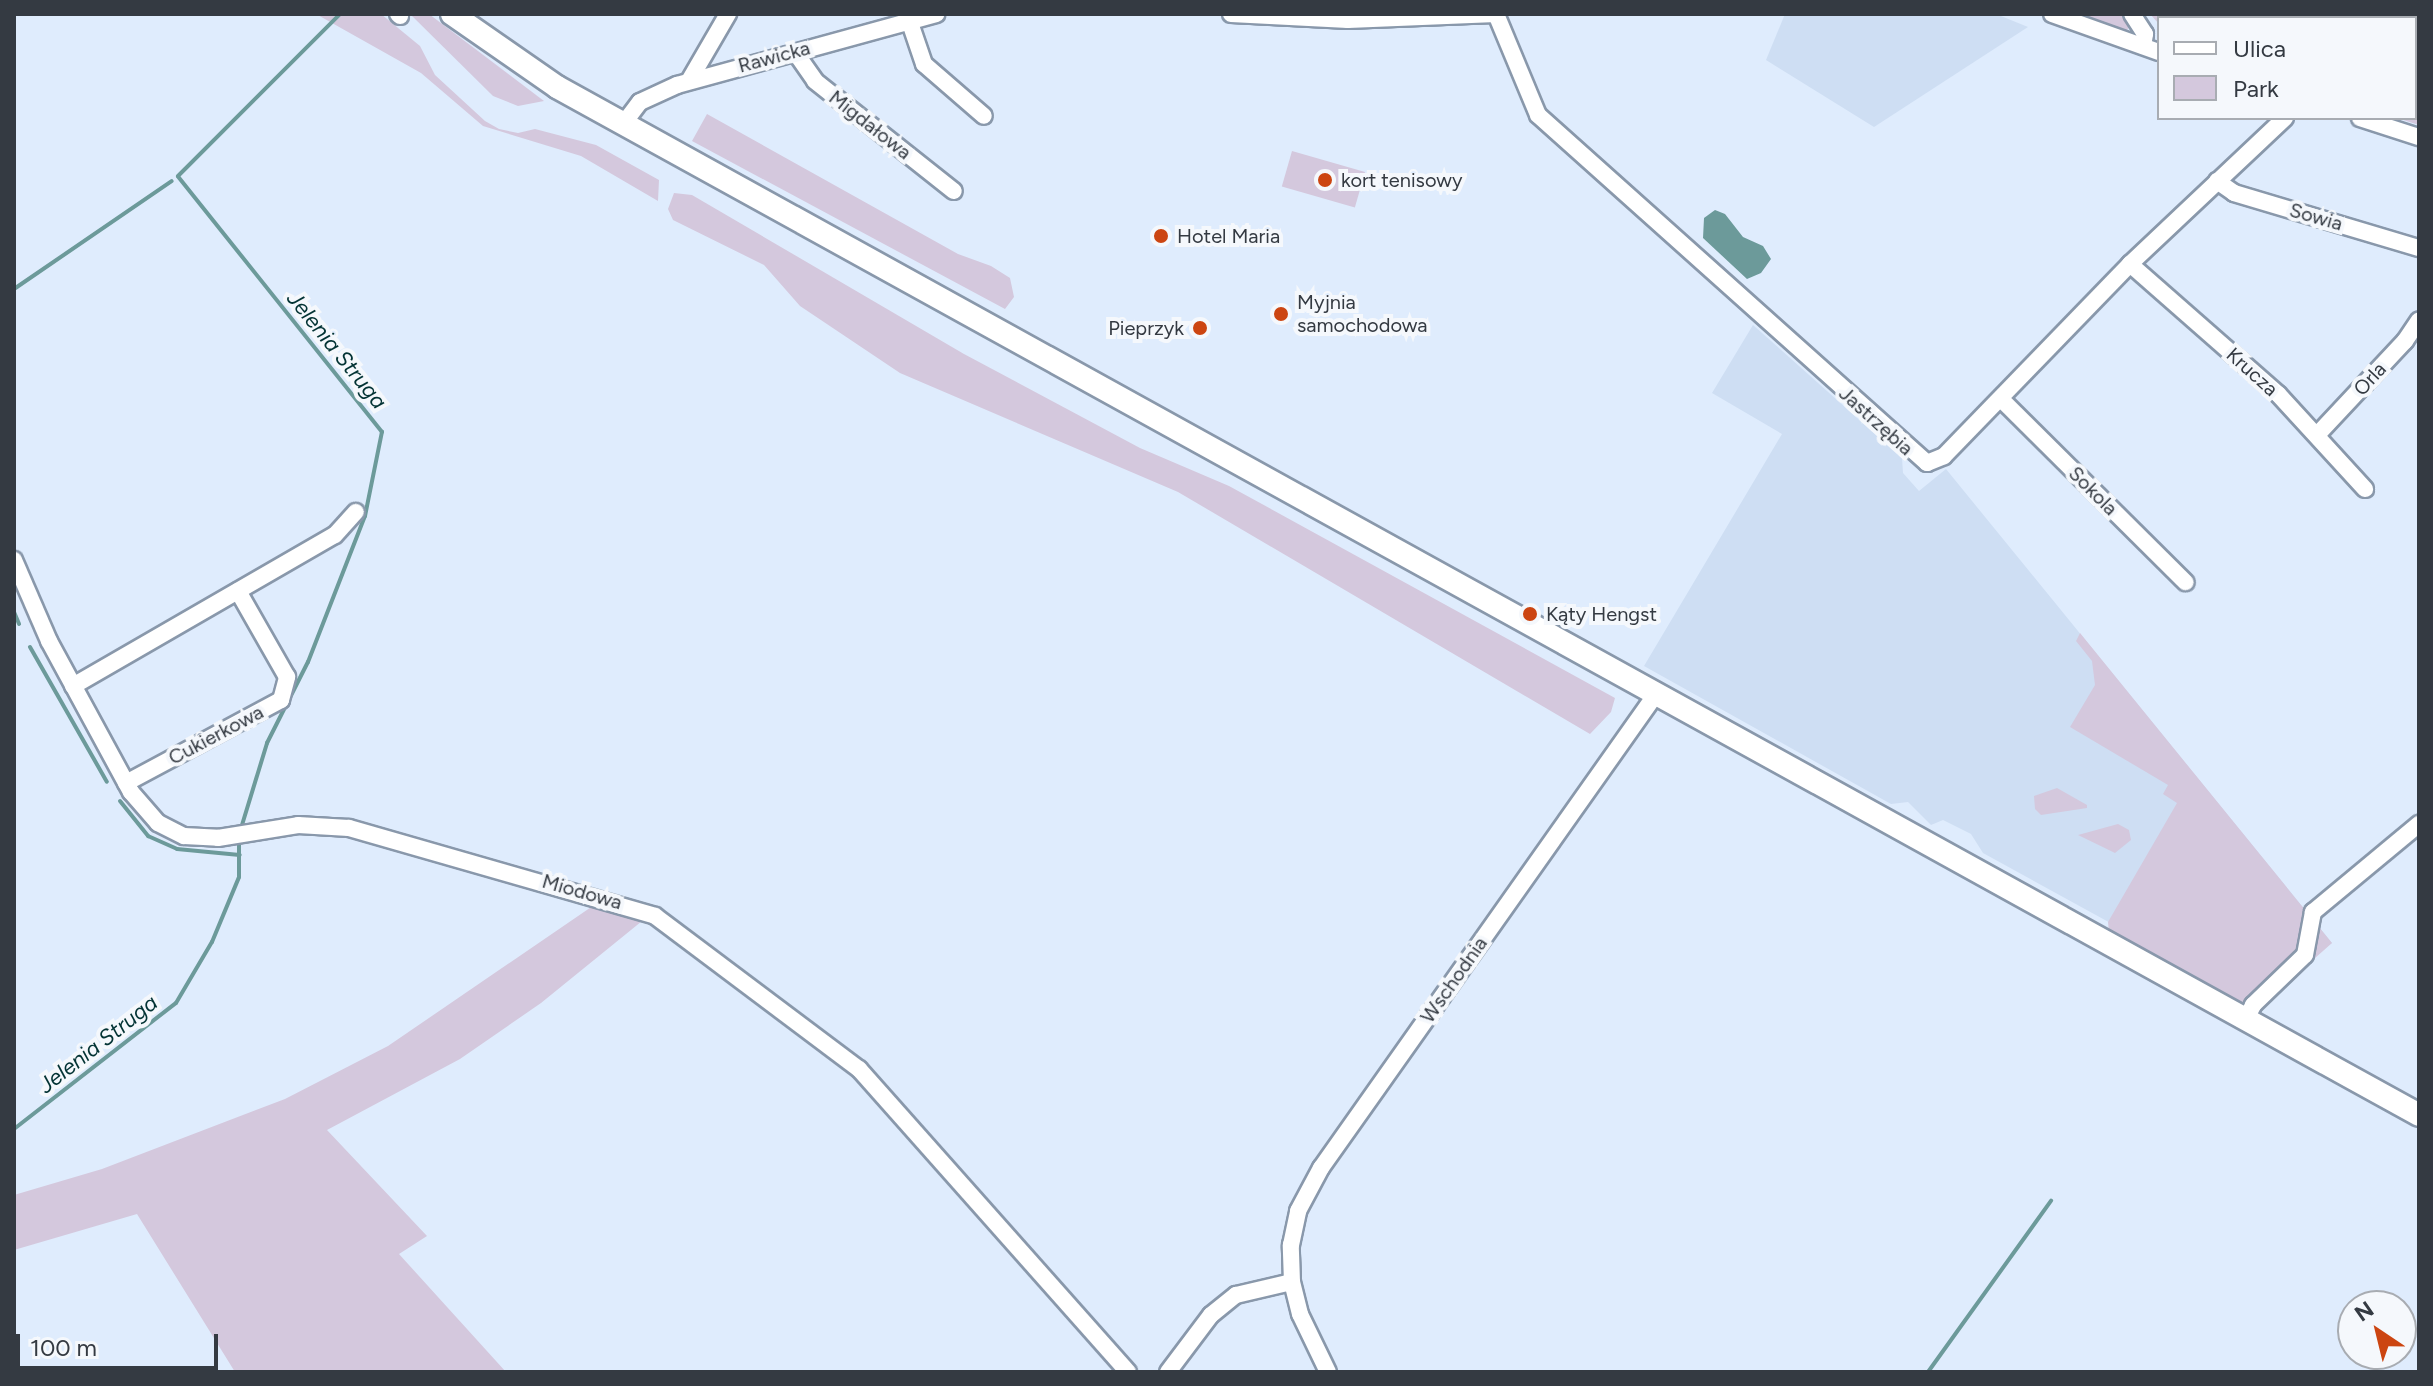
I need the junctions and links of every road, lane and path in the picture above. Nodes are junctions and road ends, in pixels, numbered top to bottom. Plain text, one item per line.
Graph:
1 (452, 14) edge
2 (728, 14) edge
3 (936, 14) edge
4 (1231, 14) edge
5 (1496, 14) edge
6 (2052, 14) edge
7 (2132, 14) edge
8 (1394, 17) edge
9 (907, 18) edge
10 (2151, 49) edge
11 (795, 52) junction
12 (689, 81) junction
13 (984, 116) dead end
14 (2283, 120) edge
15 (2366, 120) edge
16 (624, 123) junction
17 (2419, 137) edge
18 (2217, 181) junction
19 (954, 191) dead end
20 (2419, 248) edge
21 (2130, 264) junction
22 (2419, 320) edge
23 (2001, 399) junction
24 (2317, 435) junction
25 (2365, 489) dead end
26 (356, 512) dead end
27 (14, 560) edge
28 (2185, 582) dead end
29 (238, 591) junction
30 (73, 686) junction
31 (1656, 694) junction
32 (126, 783) junction
33 (2419, 824) edge
34 (2246, 1019) junction
35 (2419, 1115) edge
36 (1292, 1282) junction
37 (1128, 1372) edge
38 (1168, 1372) edge
39 (1328, 1372) edge

1 - 16 main road
2 - 12 street
3 - 9 street, Rawicka
4 - 8 street
5 - 8 street
5 - 23 street, Jastrzębia
6 - 10 street
7 - 10 street
9 - 11 street, Rawicka
9 - 13 street
11 - 12 street, Rawicka
11 - 19 street, Migdałowa
12 - 16 street, Rawicka
14 - 18 street, Jastrzębia
15 - 17 street
16 - 31 main road
18 - 20 street, Sowia
18 - 21 street, Jastrzębia
21 - 23 street, Jastrzębia
21 - 24 street, Krucza
22 - 24 street, Orla
23 - 28 street, Sokola
24 - 25 street, Krucza
26 - 29 street
27 - 30 street, Miodowa
29 - 30 street
29 - 32 street, Cukierkowa
30 - 32 street, Miodowa
31 - 34 main road
31 - 36 street, Wschodnia
32 - 37 street, Miodowa
33 - 34 street
34 - 35 main road
36 - 38 street
36 - 39 street, Wschodnia

